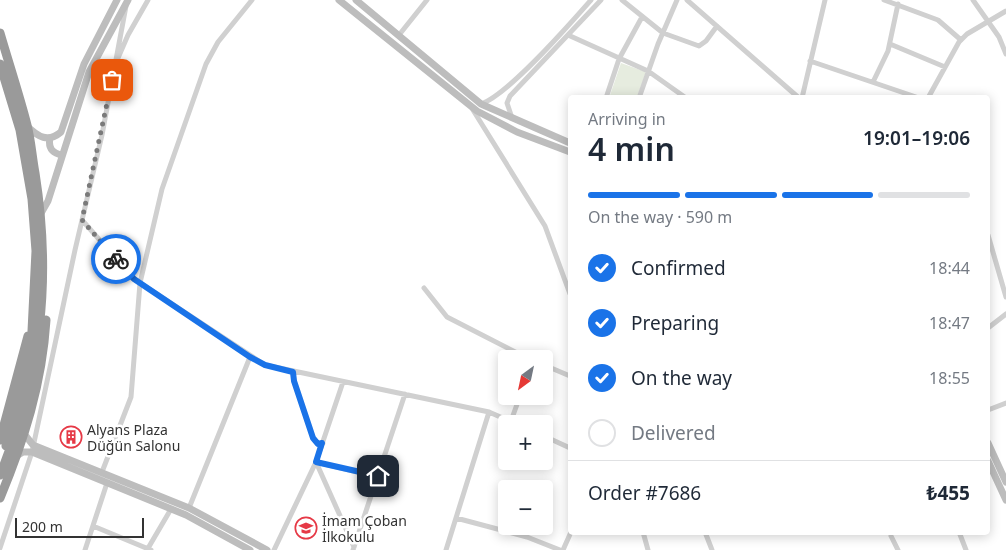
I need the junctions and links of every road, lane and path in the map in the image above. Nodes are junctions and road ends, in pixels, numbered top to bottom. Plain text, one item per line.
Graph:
1 (117, 0) edge
2 (148, 0) edge
3 (252, 0) edge
4 (339, 0) edge
5 (356, 0) edge
6 (427, 0) edge
7 (591, 0) edge
8 (601, 0) edge
9 (622, 0) edge
10 (677, 0) edge
11 (687, 0) edge
12 (826, 0) edge
13 (884, 0) edge
14 (973, 0) edge
15 (128, 1) edge
16 (898, 4) junction
17 (1006, 11) edge
18 (642, 16) junction
19 (988, 21) junction
20 (717, 26) junction
21 (0, 33) edge
22 (663, 33) junction
23 (399, 35) junction
24 (568, 35) junction
25 (961, 40) junction
26 (890, 44) junction
27 (1006, 54) edge
28 (620, 59) junction
29 (810, 61) junction
30 (115, 62) junction
31 (0, 64) edge
32 (945, 67) junction
33 (648, 71) junction
34 (873, 82) junction
35 (506, 87) junction
36 (607, 95) edge
37 (640, 95) edge
38 (682, 95) edge
39 (798, 95) edge
40 (802, 95) edge
41 (910, 95) edge
42 (930, 95) edge
43 (510, 96) junction
44 (481, 104) junction
45 (472, 108) junction
46 (514, 120) junction
47 (27, 126) junction
48 (50, 138) junction
49 (568, 143) edge
50 (568, 151) edge
51 (62, 155) junction
52 (40, 215) junction
53 (82, 220) junction
54 (990, 242) edge
55 (140, 283) junction
56 (424, 288) dead end
57 (568, 289) edge
58 (1006, 297) edge
59 (42, 300) junction
60 (1006, 314) edge
61 (32, 321) junction
62 (990, 326) edge
63 (511, 350) edge
64 (250, 357) junction
65 (553, 369) edge
66 (293, 372) junction
67 (568, 375) edge
68 (343, 382) junction
69 (405, 394) junction
70 (1006, 403) edge
71 (990, 409) edge
72 (489, 412) junction
73 (498, 416) edge
74 (25, 435) junction
75 (0, 440) edge
76 (553, 440) edge
77 (322, 443) junction
78 (568, 447) edge
79 (990, 447) edge
80 (33, 449) junction
81 (18, 455) junction
82 (0, 459) edge
83 (316, 462) junction
84 (990, 466) edge
85 (102, 472) junction
86 (0, 475) edge
87 (378, 476) junction
88 (1006, 482) edge
89 (107, 483) junction
90 (0, 498) edge
91 (1006, 500) edge
92 (189, 508) junction
93 (171, 509) junction
94 (456, 518) junction
95 (93, 526) junction
96 (568, 535) edge
97 (645, 535) edge
98 (706, 535) edge
99 (960, 535) edge
100 (892, 536) dead end
101 (0, 548) edge
102 (250, 548) edge
103 (353, 549) edge
104 (85, 550) edge
105 (149, 550) edge
106 (267, 550) edge
107 (274, 550) edge
108 (446, 550) edge
109 (561, 550) edge
110 (648, 550) edge
111 (712, 550) edge
112 (898, 550) edge
113 (966, 550) edge

1 - 48 street
2 - 30 street
3 - 55 street
4 - 45 street
5 - 23 street
6 - 23 street
7 - 35 street
8 - 24 street
9 - 18 street
10 - 22 street
11 - 20 street
12 - 29 street
13 - 16 street
14 - 19 street
15 - 30 street
15 - 51 street
16 - 25 street
16 - 26 street
17 - 19 street
18 - 22 street
18 - 28 street
19 - 25 street
19 - 27 street
20 - 22 street
20 - 39 street
21 - 47 highway
22 - 33 street
23 - 44 street
24 - 28 street
24 - 43 street
25 - 32 street
26 - 32 street
26 - 34 street
28 - 33 street
28 - 36 street
29 - 34 street
29 - 40 street
30 - 53 street
31 - 61 highway
32 - 42 street
33 - 37 street
33 - 38 street
34 - 41 street
35 - 43 street
35 - 44 street
43 - 46 street
44 - 46 street
45 - 50 street
45 - 57 street
46 - 49 street
47 - 48 street
47 - 52 highway
48 - 51 street
51 - 52 street
52 - 59 highway
53 - 55 street
53 - 80 street
54 - 58 street
55 - 64 street
55 - 85 street
56 - 63 street
59 - 74 highway
59 - 86 highway
60 - 62 street
61 - 75 highway
61 - 82 highway
64 - 66 street
64 - 92 street
65 - 67 street
66 - 68 street
66 - 77 street
68 - 69 street
68 - 77 street
69 - 72 street
69 - 87 street
70 - 71 street
72 - 73 street
72 - 94 street
74 - 80 street
74 - 81 highway
76 - 78 street
77 - 83 street
79 - 88 street
80 - 81 street
80 - 85 street
80 - 89 street
80 - 101 street
81 - 90 highway
83 - 87 street
83 - 103 street
83 - 107 street
84 - 91 street
85 - 92 street
87 - 103 street
89 - 93 street
89 - 95 street
92 - 102 street
93 - 102 street
93 - 105 street
94 - 108 street
94 - 109 street
95 - 104 street
95 - 105 street
96 - 109 street
97 - 110 street
98 - 111 street
99 - 113 street
100 - 112 street
102 - 106 street

